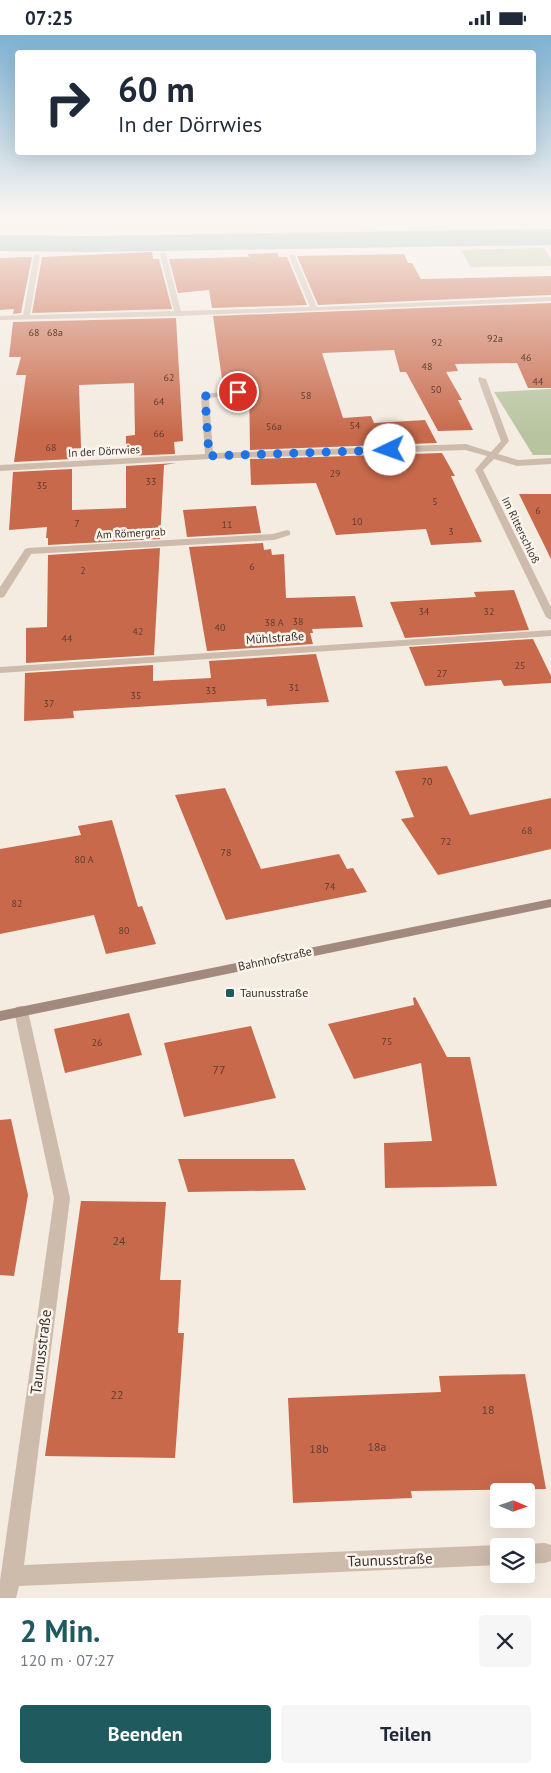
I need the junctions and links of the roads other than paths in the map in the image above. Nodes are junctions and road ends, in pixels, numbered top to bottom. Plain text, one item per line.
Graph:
1 (31, 288) edge
2 (171, 288) edge
3 (305, 288) edge
4 (551, 299) edge
5 (314, 309) junction
6 (178, 314) junction
7 (26, 317) junction
8 (0, 318) edge
9 (482, 379) dead end
10 (238, 392) dead end
11 (491, 455) junction
12 (209, 456) junction
13 (551, 461) edge
14 (0, 468) edge
15 (287, 533) dead end
16 (0, 595) edge
17 (551, 617) edge
18 (551, 633) edge
19 (0, 670) edge
20 (551, 903) edge
21 (21, 1011) junction
22 (0, 1016) edge
23 (490, 1555) edge
24 (12, 1576) junction
25 (5, 1598) edge

1 - 7 street
2 - 6 street
3 - 5 street
4 - 5 street
5 - 6 street
6 - 7 street
7 - 8 street
9 - 11 street
10 - 12 street
11 - 12 street, In der Dörrwies
11 - 13 street, In der Dörrwies
11 - 17 street, Im Ritterschloß
12 - 14 street, In der Dörrwies
15 - 16 street, Am Römergrab
18 - 19 street, Mühlstraße
20 - 21 street, Bahnhofstraße
21 - 22 street, Bahnhofstraße
21 - 24 street, Taunusstraße
23 - 24 street, Taunusstraße
24 - 25 street, Taunusstraße

